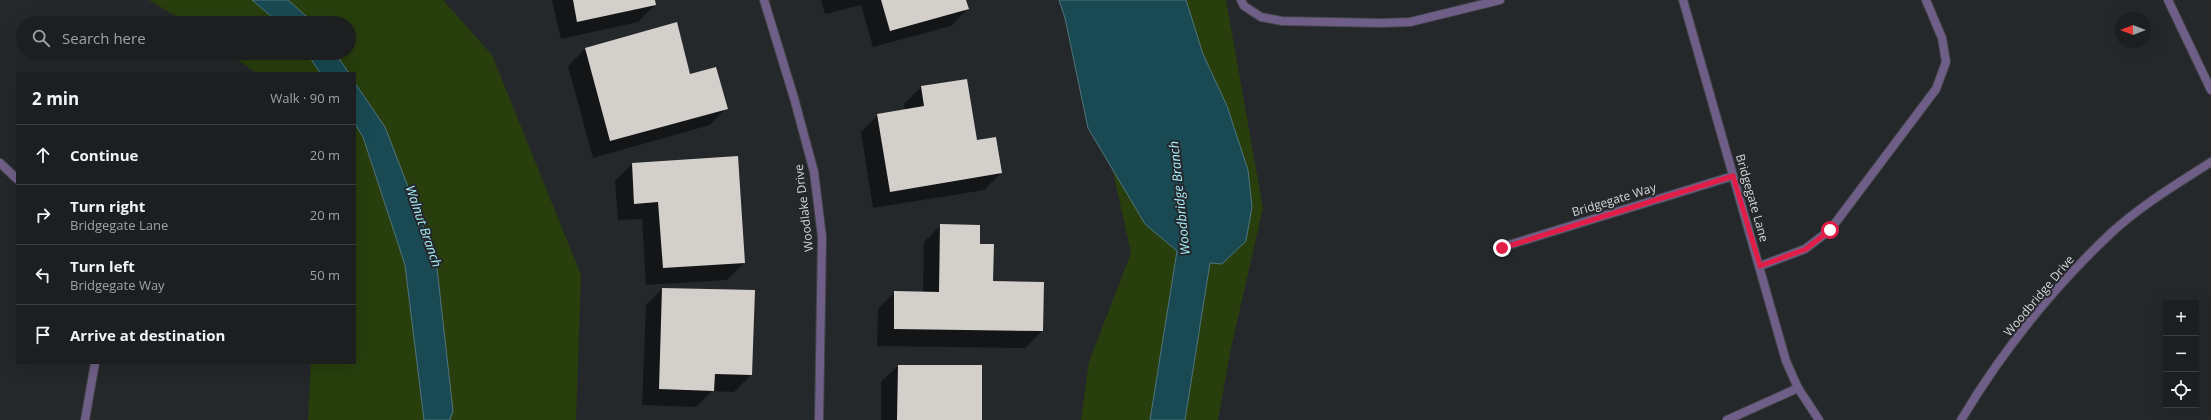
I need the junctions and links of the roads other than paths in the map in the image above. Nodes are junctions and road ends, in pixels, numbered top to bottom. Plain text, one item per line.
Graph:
1 (764, 0) edge
2 (1241, 0) edge
3 (1500, 0) edge
4 (1683, 0) edge
5 (1926, 0) edge
6 (2168, 0) edge
7 (2211, 90) edge
8 (2211, 162) edge
9 (0, 163) edge
10 (1733, 176) junction
11 (16, 178) edge
12 (1502, 248) dead end
13 (1760, 266) junction
14 (95, 364) edge
15 (1798, 388) junction
16 (85, 420) edge
17 (819, 420) edge
18 (1727, 420) edge
19 (1819, 420) edge
20 (1961, 420) edge

1 - 17 street, Woodlake Drive
2 - 3 street
4 - 10 street, Bridgegate Lane
5 - 13 street
6 - 7 street
8 - 20 street, Woodbridge Drive
9 - 11 street
10 - 12 street, Bridgegate Way
10 - 13 street, Bridgegate Lane
13 - 15 street, Bridgegate Lane
14 - 16 street
15 - 18 street
15 - 19 street, Bridgegate Lane

